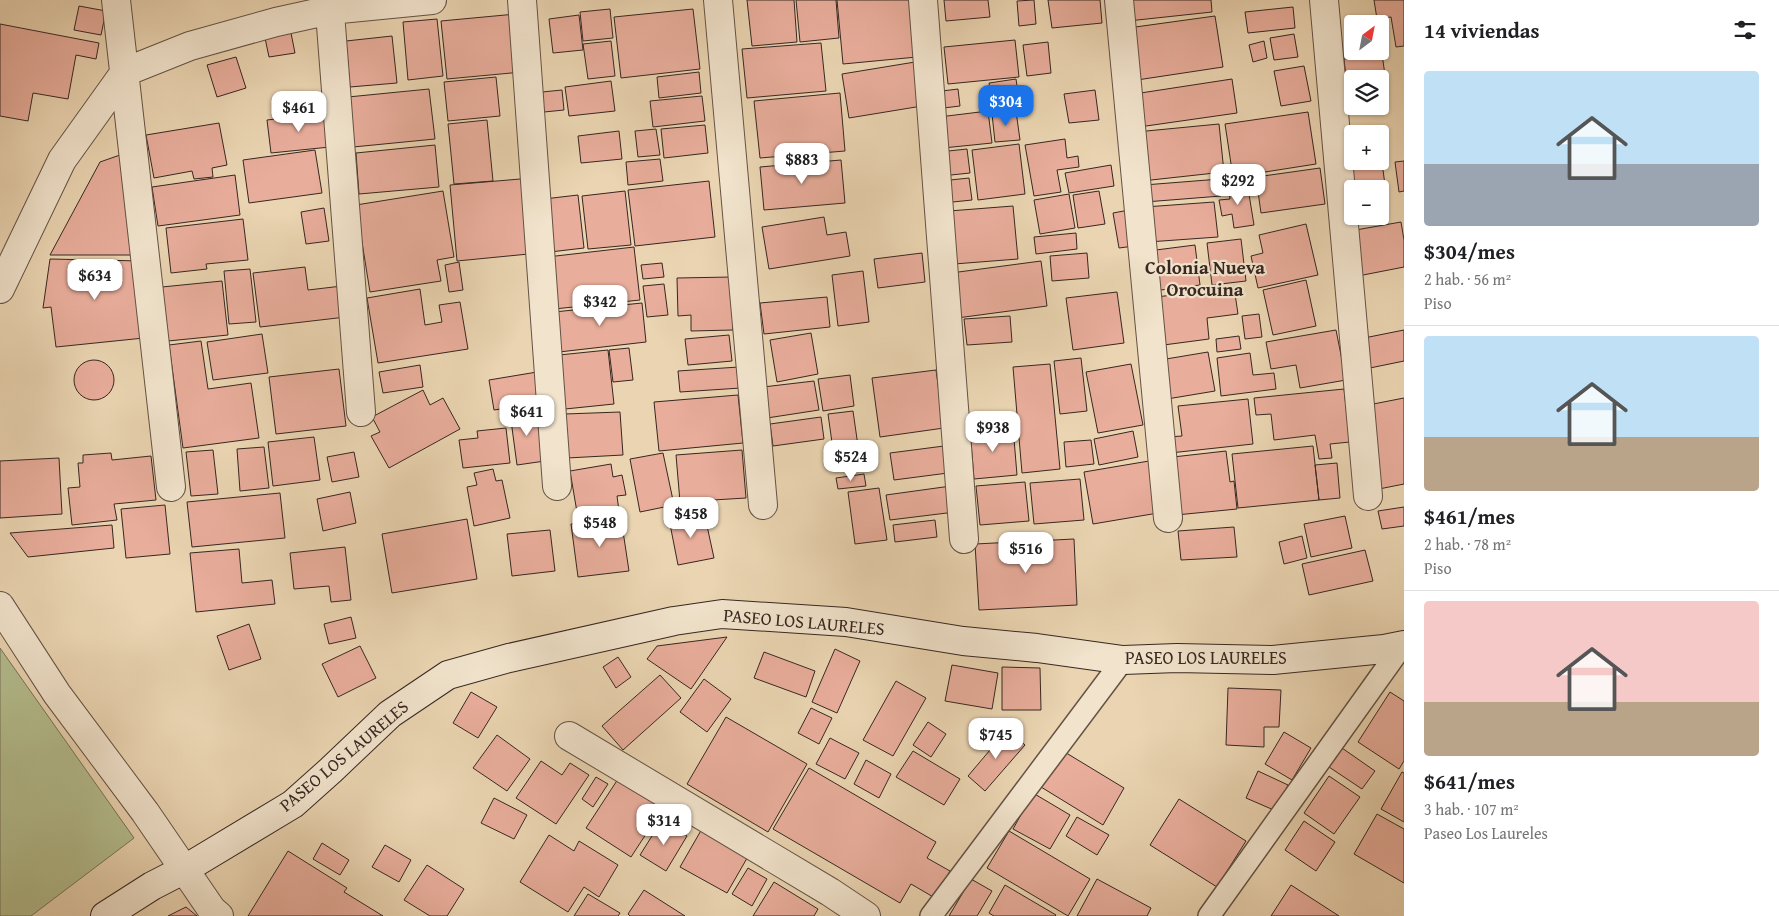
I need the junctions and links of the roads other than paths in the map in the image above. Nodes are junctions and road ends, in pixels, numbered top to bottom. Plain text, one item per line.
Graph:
1 (116, 0) edge
2 (432, 0) edge
3 (522, 0) edge
4 (718, 0) edge
5 (923, 0) edge
6 (1120, 0) edge
7 (1324, 0) edge
8 (330, 5) edge
9 (125, 72) junction
10 (0, 289) edge
11 (361, 412) dead end
12 (557, 486) dead end
13 (171, 487) dead end
14 (1368, 496) dead end
15 (763, 505) dead end
16 (1168, 518) dead end
17 (964, 539) dead end
18 (0, 606) edge
19 (1403, 645) edge
20 (1123, 660) junction
21 (569, 736) dead end
22 (185, 869) junction
23 (105, 916) edge
24 (219, 916) edge
25 (866, 916) edge
26 (931, 916) edge
27 (1209, 916) edge

1 - 9 street
2 - 8 street
3 - 12 street
4 - 15 street
5 - 17 street
6 - 16 street
7 - 14 street
8 - 9 street
8 - 11 street
9 - 10 street
9 - 13 street
18 - 22 street
19 - 20 street, PASEO LOS LAURELES
19 - 27 lane
20 - 22 street, PASEO LOS LAURELES
20 - 26 lane
21 - 25 street
22 - 23 street, PASEO LOS LAURELES
22 - 24 street

